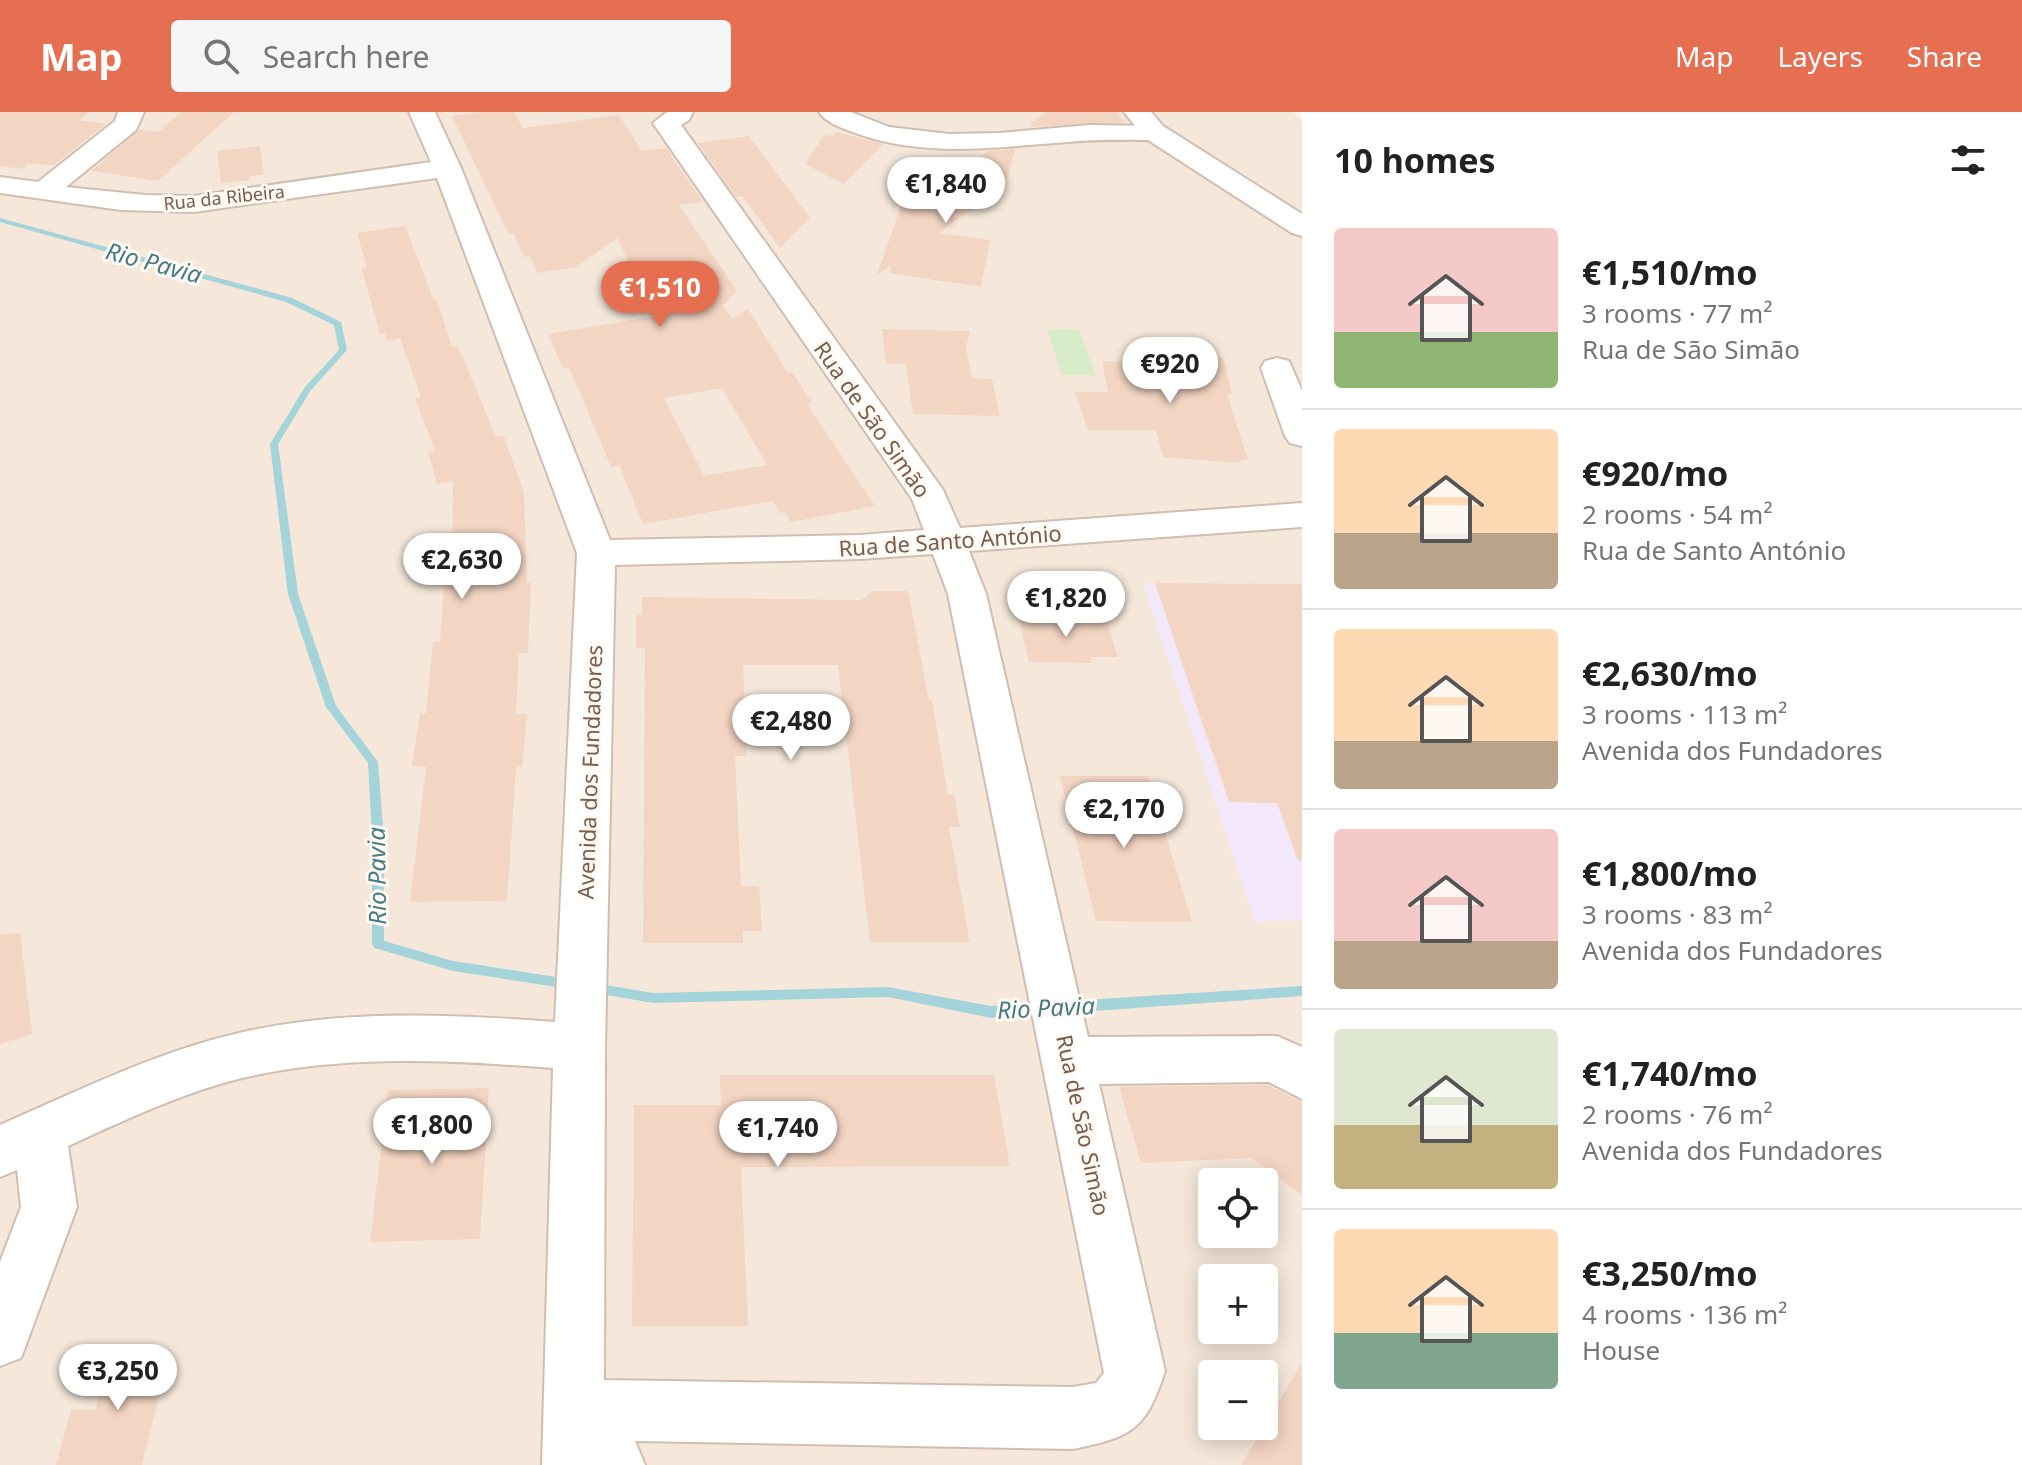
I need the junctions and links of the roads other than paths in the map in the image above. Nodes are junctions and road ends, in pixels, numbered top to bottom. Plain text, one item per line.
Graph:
1 (131, 112) edge
2 (422, 112) edge
3 (680, 112) edge
4 (832, 112) edge
5 (1146, 122) edge
6 (447, 168) junction
7 (0, 185) edge
8 (44, 191) junction
9 (1302, 227) edge
10 (1277, 368) dead end
11 (1302, 436) edge
12 (1302, 515) edge
13 (947, 542) junction
14 (596, 553) junction
15 (581, 1007) junction
16 (1070, 1061) junction
17 (1302, 1075) edge
18 (20, 1142) edge
19 (0, 1337) edge
20 (574, 1437) edge
21 (614, 1465) edge

1 - 8 street
2 - 6 street, Avenida dos Fundadores
3 - 13 street, Rua de São Simão
4 - 5 street
5 - 9 street
6 - 8 street, Rua da Ribeira
6 - 14 street, Avenida dos Fundadores
7 - 8 street, Rua da Ribeira
10 - 11 street
12 - 13 street, Rua de Santo António
13 - 14 street, Rua de Santo António
13 - 16 street, Rua de São Simão
14 - 15 street, Avenida dos Fundadores
15 - 18 street
15 - 20 street, Avenida dos Fundadores
16 - 17 street
16 - 20 street, Rua de São Simão
18 - 19 street
20 - 21 street

